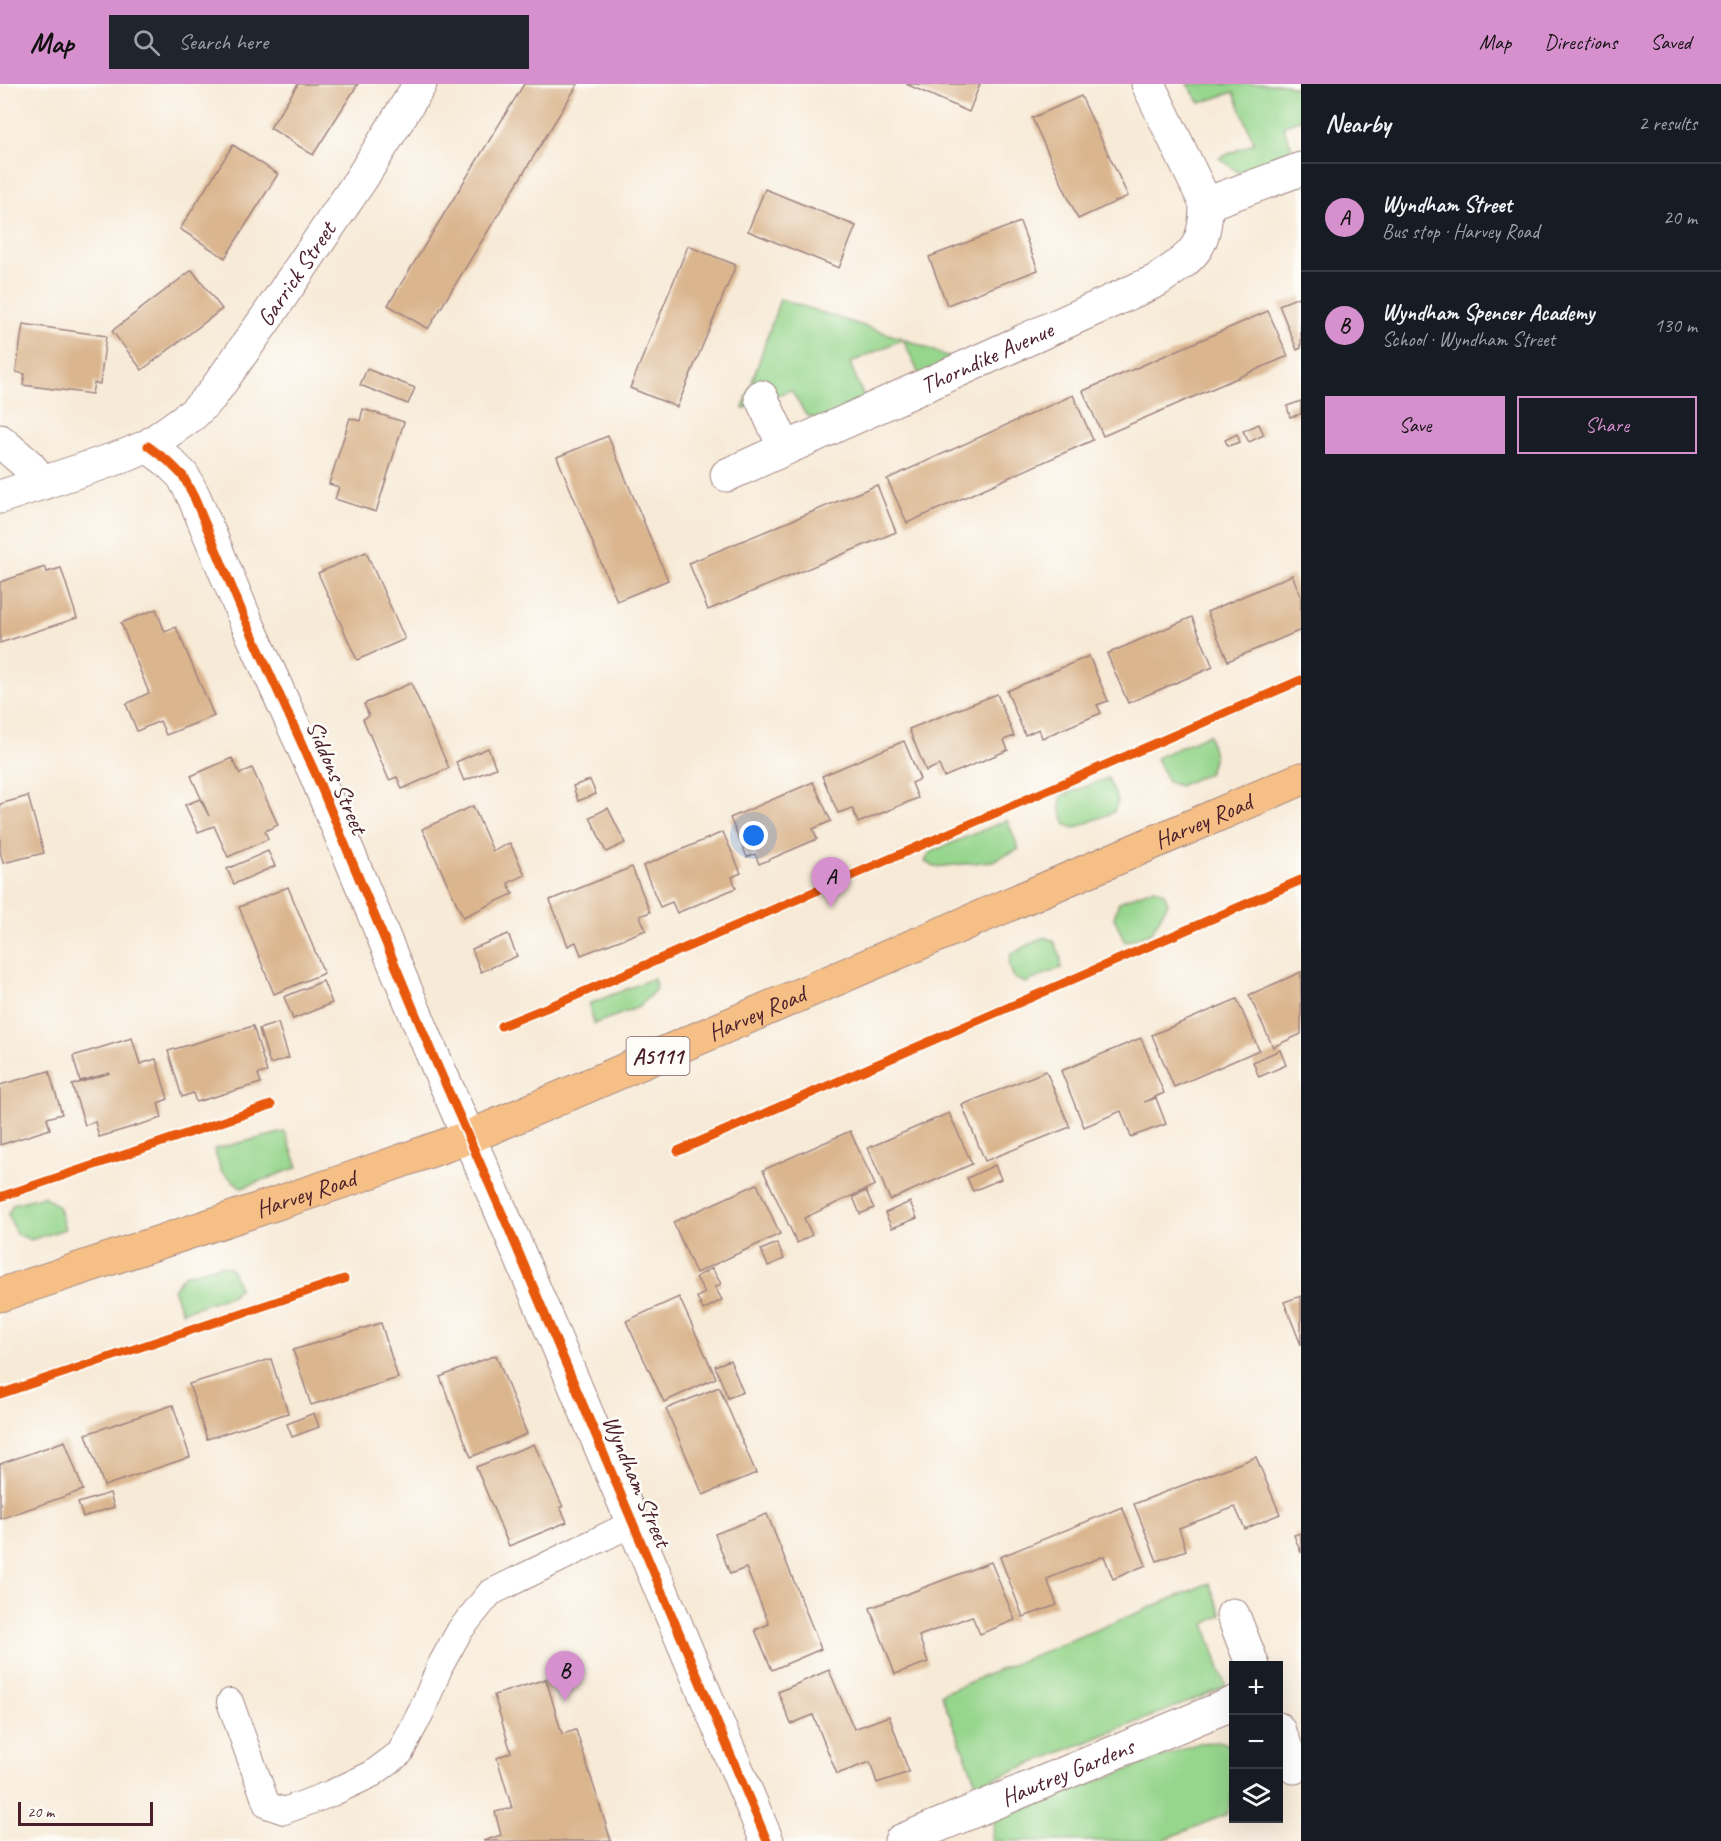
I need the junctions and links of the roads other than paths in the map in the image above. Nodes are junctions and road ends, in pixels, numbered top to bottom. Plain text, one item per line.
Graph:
1 (420, 84) edge
2 (1148, 84) edge
3 (1301, 169) edge
4 (1206, 204) junction
5 (761, 397) dead end
6 (0, 441) edge
7 (148, 446) junction
8 (785, 448) junction
9 (727, 475) dead end
10 (43, 483) junction
11 (0, 497) edge
12 (1301, 779) edge
13 (470, 1137) junction
14 (0, 1295) edge
15 (633, 1523) junction
16 (1233, 1615) dead end
17 (1250, 1661) edge
18 (230, 1702) dead end
19 (1229, 1704) edge
20 (1283, 1742) edge
21 (1294, 1767) dead end
22 (767, 1841) edge
23 (901, 1841) edge

1 - 7 street, Garrick Street
2 - 4 street
3 - 4 street
4 - 8 street, Thorndike Avenue
5 - 8 street
6 - 10 street
7 - 10 street, Garrick Street
7 - 13 street, Siddons Street
8 - 9 street, Thorndike Avenue
10 - 11 street, Garrick Street
12 - 13 highway, Harvey Road / A5111
13 - 14 highway, Harvey Road / A5111
13 - 15 street, Wyndham Street
15 - 18 lane
15 - 22 street, Wyndham Street
16 - 17 street
19 - 23 street, Hawtrey Gardens
20 - 21 street

